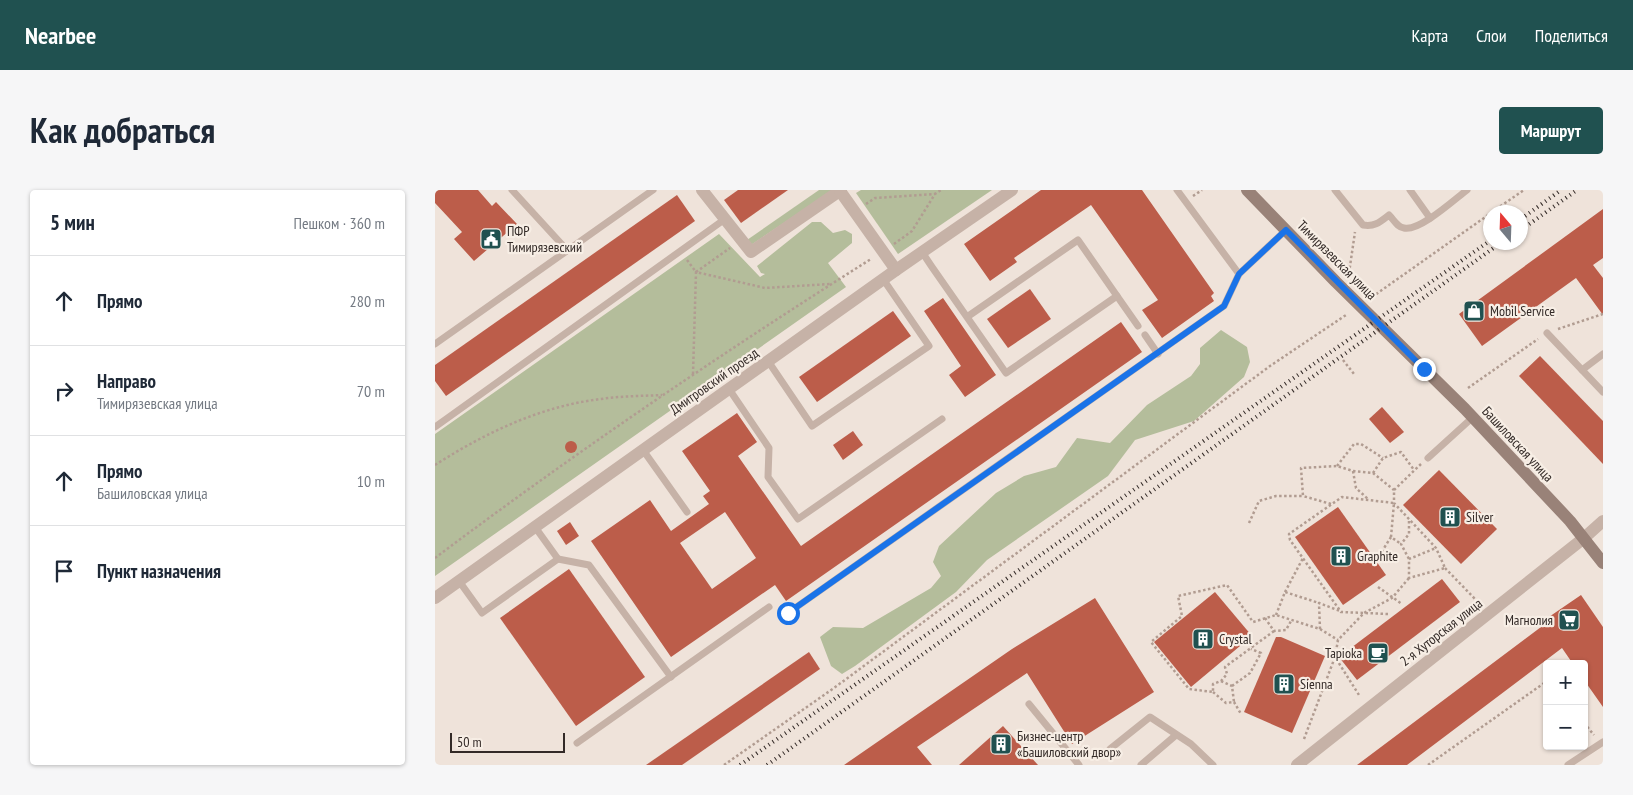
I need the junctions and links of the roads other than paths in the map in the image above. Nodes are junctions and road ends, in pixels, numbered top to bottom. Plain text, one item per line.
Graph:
1 (512, 190) edge
2 (653, 190) edge
3 (702, 190) edge
4 (841, 190) edge
5 (1012, 190) edge
6 (1177, 190) edge
7 (1335, 190) edge
8 (1410, 190) edge
9 (1467, 190) edge
10 (1253, 194) edge
11 (1430, 218) junction
12 (725, 219) junction
13 (1286, 230) junction
14 (567, 250) junction
15 (922, 252) junction
16 (895, 270) junction
17 (1239, 274) junction
18 (883, 279) junction
19 (1117, 296) junction
20 (967, 317) junction
21 (1139, 326) dead end
22 (1547, 333) road end
23 (1145, 335) dead end
24 (435, 344) edge
25 (1406, 351) joint
26 (1158, 354) junction
27 (1603, 354) edge
28 (768, 362) junction
29 (1582, 370) junction
30 (729, 389) junction
31 (1603, 392) edge
32 (1473, 418) junction
33 (942, 419) dead end
34 (435, 427) edge
35 (643, 450) junction
36 (1428, 458) road end
37 (687, 512) dead end
38 (1603, 522) edge
39 (535, 527) junction
40 (1584, 538) junction
41 (558, 559) junction
42 (1603, 563) edge
43 (459, 581) junction
44 (435, 598) edge
45 (769, 607) dead end
46 (788, 613) dead end
47 (671, 677) junction
48 (1029, 704) dead end
49 (1176, 735) junction
50 (577, 743) dead end
51 (1602, 743) edge
52 (1110, 749) dead end
53 (1079, 765) edge
54 (1141, 765) edge
55 (1213, 765) edge
56 (1297, 765) edge
57 (1568, 765) edge

1 - 14 lane
2 - 14 lane
3 - 12 street
4 - 12 street
4 - 16 street
5 - 15 street, Дмитровский проезд
6 - 17 lane
7 - 11 lane
8 - 11 lane
9 - 11 lane
10 - 13 main road, Тимирязевская улица
12 - 34 lane
13 - 17 lane
13 - 25 main road, Тимирязевская улица
14 - 24 lane
15 - 16 street, Дмитровский проезд
15 - 20 lane
16 - 18 street, Дмитровский проезд
17 - 26 lane
18 - 28 street, Дмитровский проезд
18 - 28 lane
19 - 20 lane
19 - 20 lane
19 - 21 lane
22 - 29 lane
23 - 26 lane
25 - 32 main road, Башиловская улица
26 - 46 lane
27 - 29 lane
28 - 30 street, Дмитровский проезд
29 - 31 lane
30 - 33 lane
30 - 35 street, Дмитровский проезд
32 - 36 lane
32 - 40 main road, Башиловская улица
35 - 37 lane
35 - 39 street, Дмитровский проезд
38 - 40 street, 2-я Хуторская улица
39 - 41 lane
39 - 43 street, Дмитровский проезд
40 - 42 main road, Башиловская улица
40 - 56 street, 2-я Хуторская улица
41 - 43 lane
41 - 47 lane
43 - 44 street, Дмитровский проезд
45 - 47 lane
47 - 50 lane
48 - 53 lane
49 - 52 lane
49 - 54 lane
49 - 55 lane
51 - 57 lane

